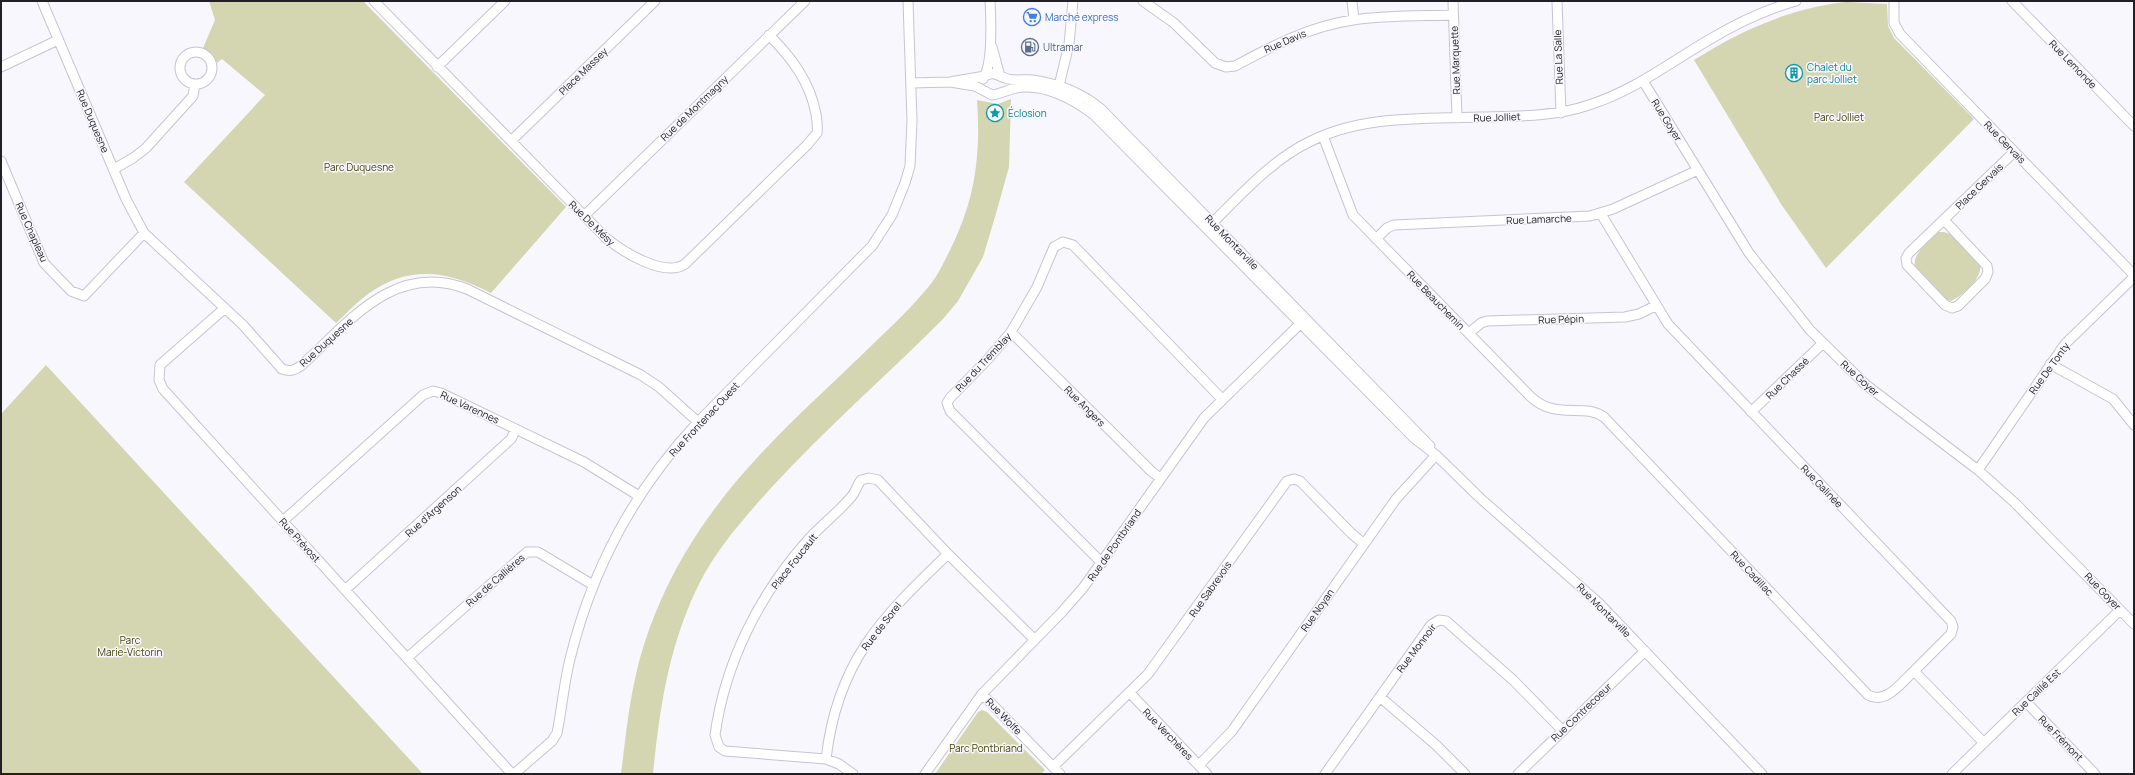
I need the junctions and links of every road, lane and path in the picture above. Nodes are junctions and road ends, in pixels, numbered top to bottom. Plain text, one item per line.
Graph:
1 (42, 1) edge
2 (374, 1) edge
3 (505, 1) edge
4 (655, 1) edge
5 (805, 1) edge
6 (908, 1) edge
7 (990, 1) edge
8 (1073, 1) edge
9 (1143, 1) edge
10 (1352, 1) edge
11 (1453, 1) edge
12 (1557, 1) edge
13 (1796, 1) edge
14 (1894, 1) edge
15 (2012, 1) edge
16 (1780, 3) edge
17 (1453, 15) junction
18 (1354, 20) junction
19 (769, 35) junction
20 (58, 40) junction
21 (991, 44) junction
22 (1, 67) edge
23 (438, 67) junction
24 (985, 76) junction
25 (1000, 76) junction
26 (1643, 81) junction
27 (950, 82) junction
28 (911, 83) junction
29 (196, 84) dead end
30 (1058, 89) junction
31 (983, 90) junction
32 (996, 94) junction
33 (1561, 113) junction
34 (1457, 118) junction
35 (2134, 126) edge
36 (1323, 136) junction
37 (511, 141) junction
38 (2014, 152) junction
39 (1, 161) edge
40 (114, 169) junction
41 (1698, 170) junction
42 (1601, 214) junction
43 (584, 216) junction
44 (1944, 220) junction
45 (1210, 225) junction
46 (144, 233) junction
47 (1376, 239) junction
48 (2134, 276) edge
49 (1655, 306) junction
50 (225, 308) junction
51 (1303, 320) junction
52 (1011, 332) junction
53 (1469, 334) junction
54 (1823, 343) junction
55 (2050, 364) junction
56 (1222, 399) junction
57 (1595, 412) joint
58 (1751, 412) junction
59 (698, 422) junction
60 (2134, 425) edge
61 (516, 429) junction
62 (1436, 455) junction
63 (1978, 470) junction
64 (1160, 478) junction
65 (639, 496) junction
66 (283, 521) junction
67 (1364, 544) junction
68 (948, 554) junction
69 (1102, 563) junction
70 (593, 585) junction
71 (345, 590) junction
72 (2120, 610) junction
73 (2134, 624) edge
74 (1035, 640) junction
75 (1644, 651) junction
76 (407, 658) junction
77 (1914, 671) junction
78 (1130, 693) junction
79 (982, 694) junction
80 (1380, 697) junction
81 (2026, 702) junction
82 (1563, 731) junction
83 (1984, 743) junction
84 (826, 759) junction
85 (1199, 765) junction
86 (1053, 766) junction
87 (513, 774) edge
88 (853, 774) edge
89 (925, 774) edge
90 (1060, 774) edge
91 (1207, 774) edge
92 (1325, 774) edge
93 (1465, 774) edge
94 (1518, 774) edge
95 (1762, 774) edge
96 (1953, 774) edge
97 (2095, 774) edge

1 - 20 street, Rue Duquesne
2 - 23 street, Rue De Mésy
3 - 23 street
4 - 37 street, Place Massey
5 - 19 street, Rue de Montmagny
6 - 28 street, Rue Frontenac Ouest
7 - 21 street
8 - 30 street
9 - 18 street, Rue Davis
10 - 18 street
11 - 17 street, Rue Marquette
12 - 33 street, Rue La Salle
13 - 16 street, Rue Jolliet
14 - 38 street, Rue Gervais
15 - 35 street, Rue Lemonde
16 - 26 street, Rue Jolliet
17 - 18 street, Rue Davis
17 - 34 street, Rue Marquette
19 - 43 street, Rue de Montmagny
19 - 43 street, Rue De Mésy
20 - 22 street
20 - 40 street, Rue Duquesne
21 - 24 street
21 - 25 street
23 - 37 street, Rue De Mésy
24 - 25 street, Rue Montarville
24 - 27 street, Rue Montarville
24 - 31 street
25 - 30 street, Rue Montarville
25 - 32 street
26 - 33 street, Rue Jolliet
26 - 41 street, Rue Goyer
27 - 28 street, Rue Montarville
27 - 31 street, Rue Montarville
28 - 59 street, Rue Frontenac Ouest
29 - 40 street
30 - 32 street, Rue Montarville
30 - 45 street, Rue Montarville
31 - 32 street, Rue Montarville
33 - 34 street, Rue Jolliet
34 - 36 street, Rue Jolliet
36 - 45 street, Rue Jolliet
36 - 47 street, Rue Beauchemin
37 - 43 street, Rue De Mésy
38 - 44 street, Place Gervais
38 - 48 street, Rue Gervais
39 - 46 street, Rue Chapleau
40 - 46 street, Rue Duquesne
41 - 42 street, Rue Lamarche
41 - 54 street, Rue Goyer
42 - 47 street, Rue Lamarche
42 - 49 street, Rue Galinée
44 - 44 street, Place Gervais
45 - 51 street, Rue Montarville
46 - 50 street, Rue Duquesne
47 - 53 street, Rue Beauchemin
48 - 55 street, Rue De Tonty
49 - 53 street, Rue Pépin
49 - 58 street, Rue Galinée
50 - 59 street, Rue Duquesne
50 - 66 street, Rue Prévost
51 - 56 street, Rue de Pontbriand
51 - 62 street, Rue Montarville
52 - 56 street, Rue du Tremblay
52 - 64 street, Rue Angers
52 - 69 street, Rue du Tremblay
53 - 57 street, Rue Beauchemin
54 - 58 street, Rue Chassé
54 - 63 street, Rue Goyer
55 - 60 street
55 - 63 street, Rue De Tonty
56 - 64 street, Rue de Pontbriand
57 - 77 street, Rue Cadillac
58 - 77 street, Rue Galinée
59 - 65 street, Rue Frontenac Ouest
61 - 65 street, Rue Varennes
61 - 66 street, Rue Varennes
61 - 71 street, Rue d'Argenson
62 - 67 street, Rue Noyan
62 - 75 street, Rue Montarville
63 - 72 street, Rue Goyer
64 - 69 street, Rue de Pontbriand
65 - 70 street, Rue Frontenac Ouest
66 - 71 street, Rue Prévost
67 - 78 street, Rue Sabrevois
67 - 85 street, Rue Noyan
68 - 74 street, Place Foucault
68 - 84 street, Rue de Sorel
68 - 84 street, Place Foucault
69 - 74 street, Rue de Pontbriand
70 - 76 street, Rue de Callières
70 - 87 street, Rue Frontenac Ouest
71 - 76 street, Rue Prévost
72 - 73 street, Rue Goyer
72 - 81 street, Rue Caillé Est
74 - 79 street, Rue de Pontbriand
75 - 82 street, Rue Contrecoeur
75 - 95 street, Rue Montarville
76 - 87 street, Rue Prévost
77 - 83 street
78 - 85 street, Rue Verchères
78 - 86 street, Rue Sabrevois
79 - 86 street, Rue Wolfe
79 - 89 street, Rue de Pontbriand
80 - 82 street, Rue Monnoir
80 - 92 street, Rue Monnoir
80 - 93 street
81 - 83 street, Rue Caillé Est
81 - 97 street, Rue Frémont
82 - 94 street, Rue Contrecoeur
83 - 96 street, Rue Caillé Est
84 - 88 street, Place Foucault
85 - 91 street, Rue Verchères
86 - 90 street, Rue Wolfe

